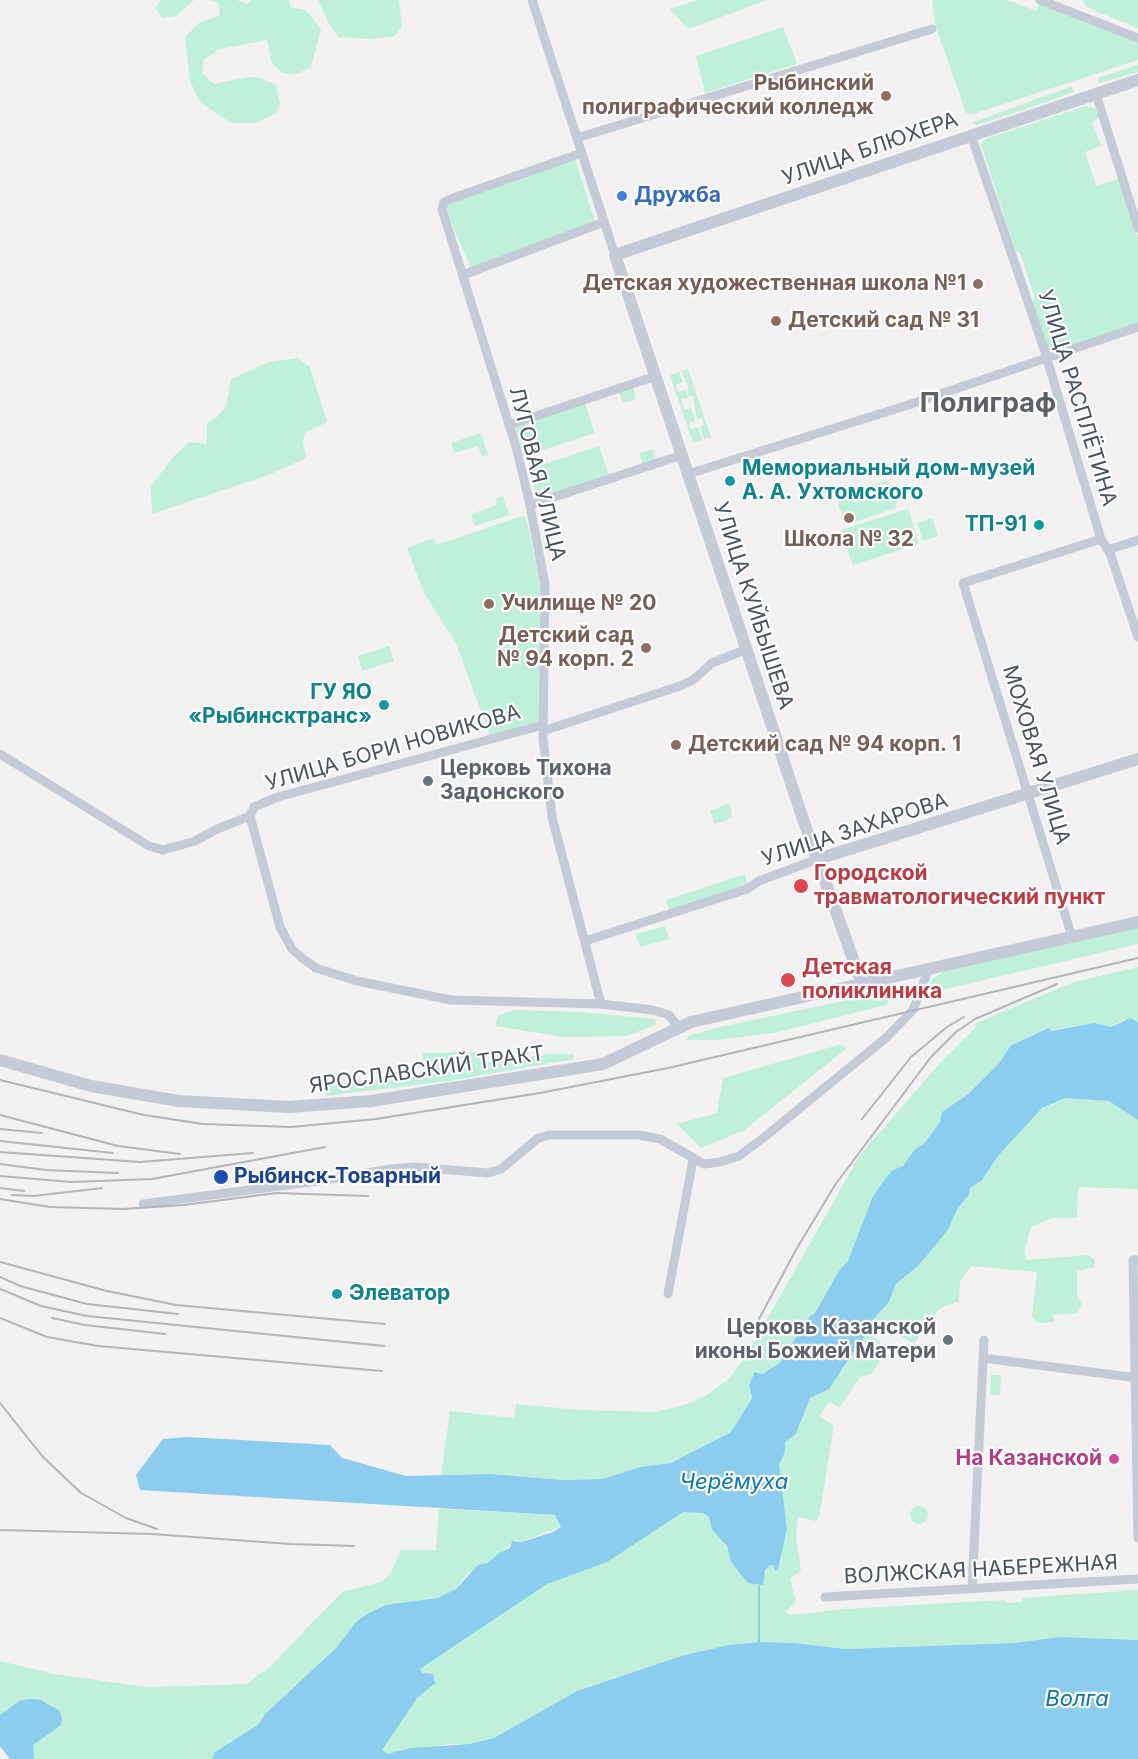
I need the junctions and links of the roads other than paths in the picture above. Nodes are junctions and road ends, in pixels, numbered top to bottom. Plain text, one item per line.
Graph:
1 (532, 0) edge
2 (1040, 0) edge
3 (932, 29) dead end
4 (1138, 38) edge
5 (1138, 80) edge
6 (1096, 94) junction
7 (971, 135) junction
8 (577, 138) junction
9 (582, 153) junction
10 (604, 222) junction
11 (1138, 228) edge
12 (615, 255) junction
13 (463, 275) junction
14 (1138, 327) edge
15 (1045, 358) junction
16 (656, 376) junction
17 (509, 424) junction
18 (682, 455) junction
19 (688, 474) junction
20 (530, 505) junction
21 (1101, 539) junction
22 (1138, 540) edge
23 (1108, 550) junction
24 (1138, 637) edge
25 (747, 649) junction
26 (543, 728) junction
27 (0, 754) edge
28 (1138, 759) edge
29 (1029, 794) junction
30 (252, 812) junction
31 (818, 859) junction
32 (1138, 922) edge
33 (1072, 937) junction
34 (585, 941) junction
35 (928, 970) junction
36 (862, 984) junction
37 (602, 1004) junction
38 (678, 1027) junction
39 (0, 1060) edge
40 (693, 1160) junction
41 (143, 1204) dead end
42 (1135, 1260) edge
43 (668, 1294) dead end
44 (984, 1340) dead end
45 (983, 1358) junction
46 (1136, 1378) edge
47 (1138, 1538) edge
48 (1138, 1579) edge
49 (972, 1589) junction
50 (825, 1598) dead end

1 - 8 street, УЛИЦА КУЙБЫШЕВА
2 - 4 street
3 - 8 street
5 - 6 street, УЛИЦА БЛЮХЕРА
6 - 7 street, УЛИЦА БЛЮХЕРА
6 - 11 street
7 - 12 street, УЛИЦА БЛЮХЕРА
7 - 15 street, УЛИЦА РАСПЛЁТИНА
8 - 9 street, УЛИЦА КУЙБЫШЕВА
9 - 10 street, УЛИЦА КУЙБЫШЕВА
9 - 13 street, ЛУГОВАЯ УЛИЦА
10 - 12 street, УЛИЦА КУЙБЫШЕВА
10 - 13 street
12 - 16 street, УЛИЦА КУЙБЫШЕВА
13 - 17 street, ЛУГОВАЯ УЛИЦА
14 - 15 street
15 - 19 street
15 - 21 street, УЛИЦА РАСПЛЁТИНА
16 - 17 street
16 - 18 street, УЛИЦА КУЙБЫШЕВА
17 - 20 street, ЛУГОВАЯ УЛИЦА
18 - 19 street, УЛИЦА КУЙБЫШЕВА
18 - 20 street
19 - 25 street, УЛИЦА КУЙБЫШЕВА
20 - 26 street, ЛУГОВАЯ УЛИЦА
21 - 23 street, УЛИЦА РАСПЛЁТИНА
21 - 29 street, МОХОВАЯ УЛИЦА
22 - 23 street
23 - 24 street, УЛИЦА РАСПЛЁТИНА
25 - 26 street, УЛИЦА БОРИ НОВИКОВА
25 - 31 street, УЛИЦА КУЙБЫШЕВА
26 - 30 street, УЛИЦА БОРИ НОВИКОВА
26 - 34 street, ЛУГОВАЯ УЛИЦА
27 - 30 street, УЛИЦА БОРИ НОВИКОВА
28 - 29 street, УЛИЦА ЗАХАРОВА
29 - 31 street, УЛИЦА ЗАХАРОВА
29 - 33 street, МОХОВАЯ УЛИЦА
30 - 37 street
31 - 34 street, УЛИЦА ЗАХАРОВА
31 - 36 street, УЛИЦА КУЙБЫШЕВА
32 - 33 street, ЯРОСЛАВСКИЙ ТРАКТ
33 - 35 street, ЯРОСЛАВСКИЙ ТРАКТ
34 - 37 street, ЛУГОВАЯ УЛИЦА
35 - 36 street, ЯРОСЛАВСКИЙ ТРАКТ
35 - 40 street
36 - 38 street, ЯРОСЛАВСКИЙ ТРАКТ
37 - 38 street
38 - 39 street, ЯРОСЛАВСКИЙ ТРАКТ
40 - 41 street
40 - 43 street
42 - 46 street
44 - 45 street
45 - 46 street
45 - 49 street
46 - 47 street
48 - 49 street, ВОЛЖСКАЯ НАБЕРЕЖНАЯ
49 - 50 street, ВОЛЖСКАЯ НАБЕРЕЖНАЯ

